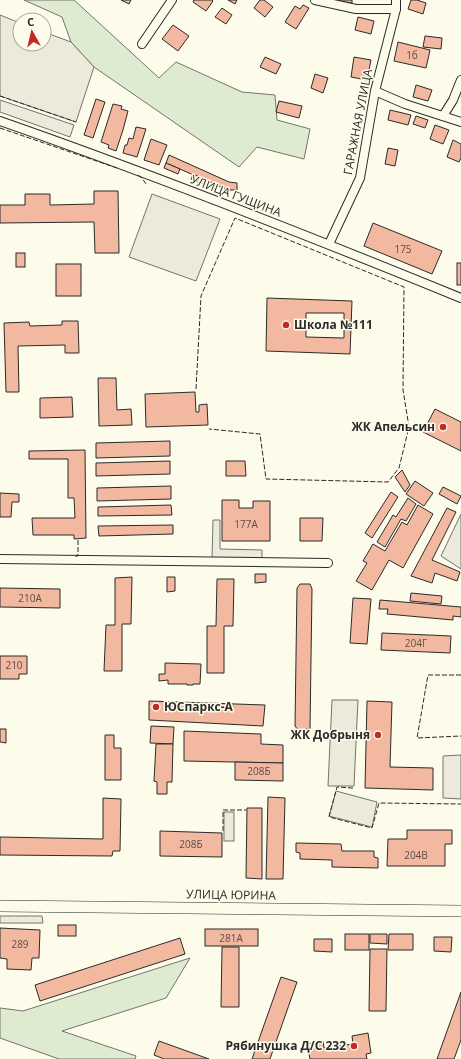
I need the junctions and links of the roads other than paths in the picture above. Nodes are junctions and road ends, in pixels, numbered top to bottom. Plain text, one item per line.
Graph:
1 (172, 0) edge
2 (315, 0) edge
3 (396, 0) edge
4 (396, 10) junction
5 (142, 44) dead end
6 (461, 80) edge
7 (375, 91) junction
8 (443, 116) junction
9 (0, 121) edge
10 (461, 122) edge
11 (329, 244) junction
12 (461, 298) edge
13 (0, 559) edge
14 (328, 563) dead end
15 (0, 906) edge
16 (461, 911) edge

1 - 5 street
2 - 4 street
3 - 4 street, ГАРАЖНАЯ УЛИЦА
4 - 7 street, ГАРАЖНАЯ УЛИЦА
6 - 8 street
7 - 8 street
7 - 11 street, ГАРАЖНАЯ УЛИЦА
8 - 10 street
9 - 11 street, УЛИЦА ГУЩИНА
11 - 12 street, УЛИЦА ГУЩИНА
13 - 14 street
15 - 16 main road, УЛИЦА ЮРИНА

